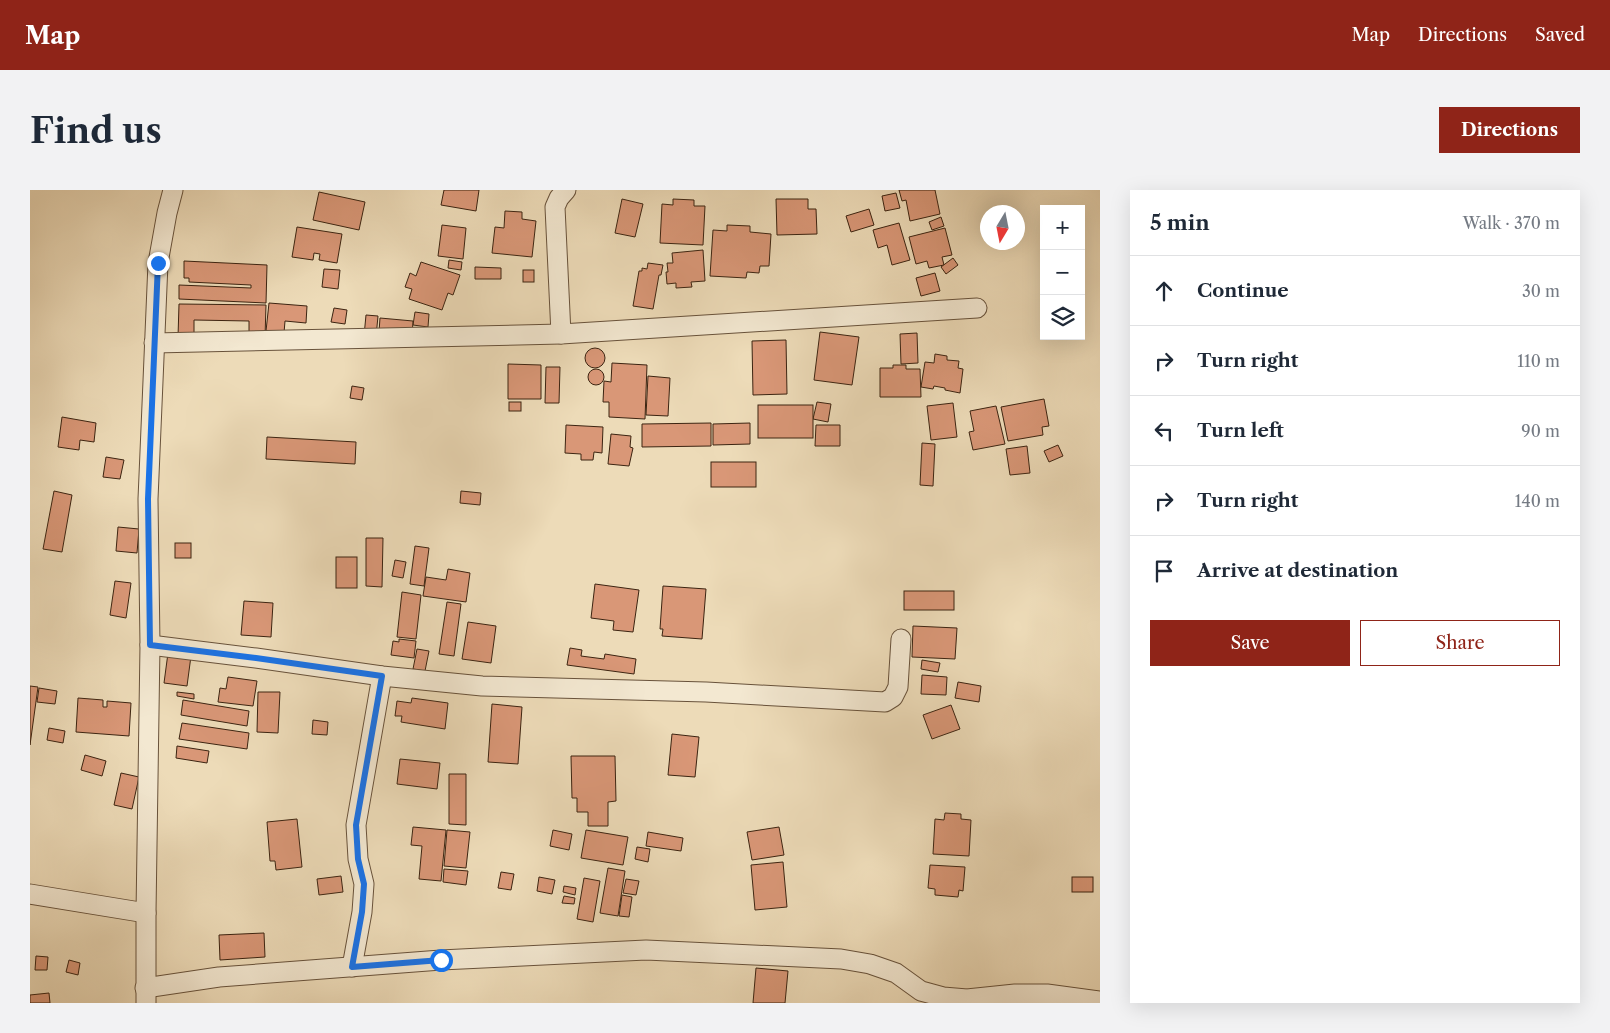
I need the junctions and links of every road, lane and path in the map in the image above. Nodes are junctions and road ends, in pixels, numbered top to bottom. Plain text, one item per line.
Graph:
1 (173, 190) edge
2 (566, 190) edge
3 (977, 308) dead end
4 (561, 334) junction
5 (154, 343) junction
6 (901, 638) dead end
7 (150, 645) junction
8 (382, 676) junction
9 (30, 894) edge
10 (146, 913) junction
11 (352, 967) junction
12 (146, 996) edge
13 (1100, 1001) edge

1 - 5 street
2 - 4 street
3 - 4 street
4 - 5 street
5 - 7 street
6 - 8 street
7 - 8 street
7 - 10 street
8 - 11 street
9 - 10 street
10 - 12 street
11 - 12 street
11 - 13 street

